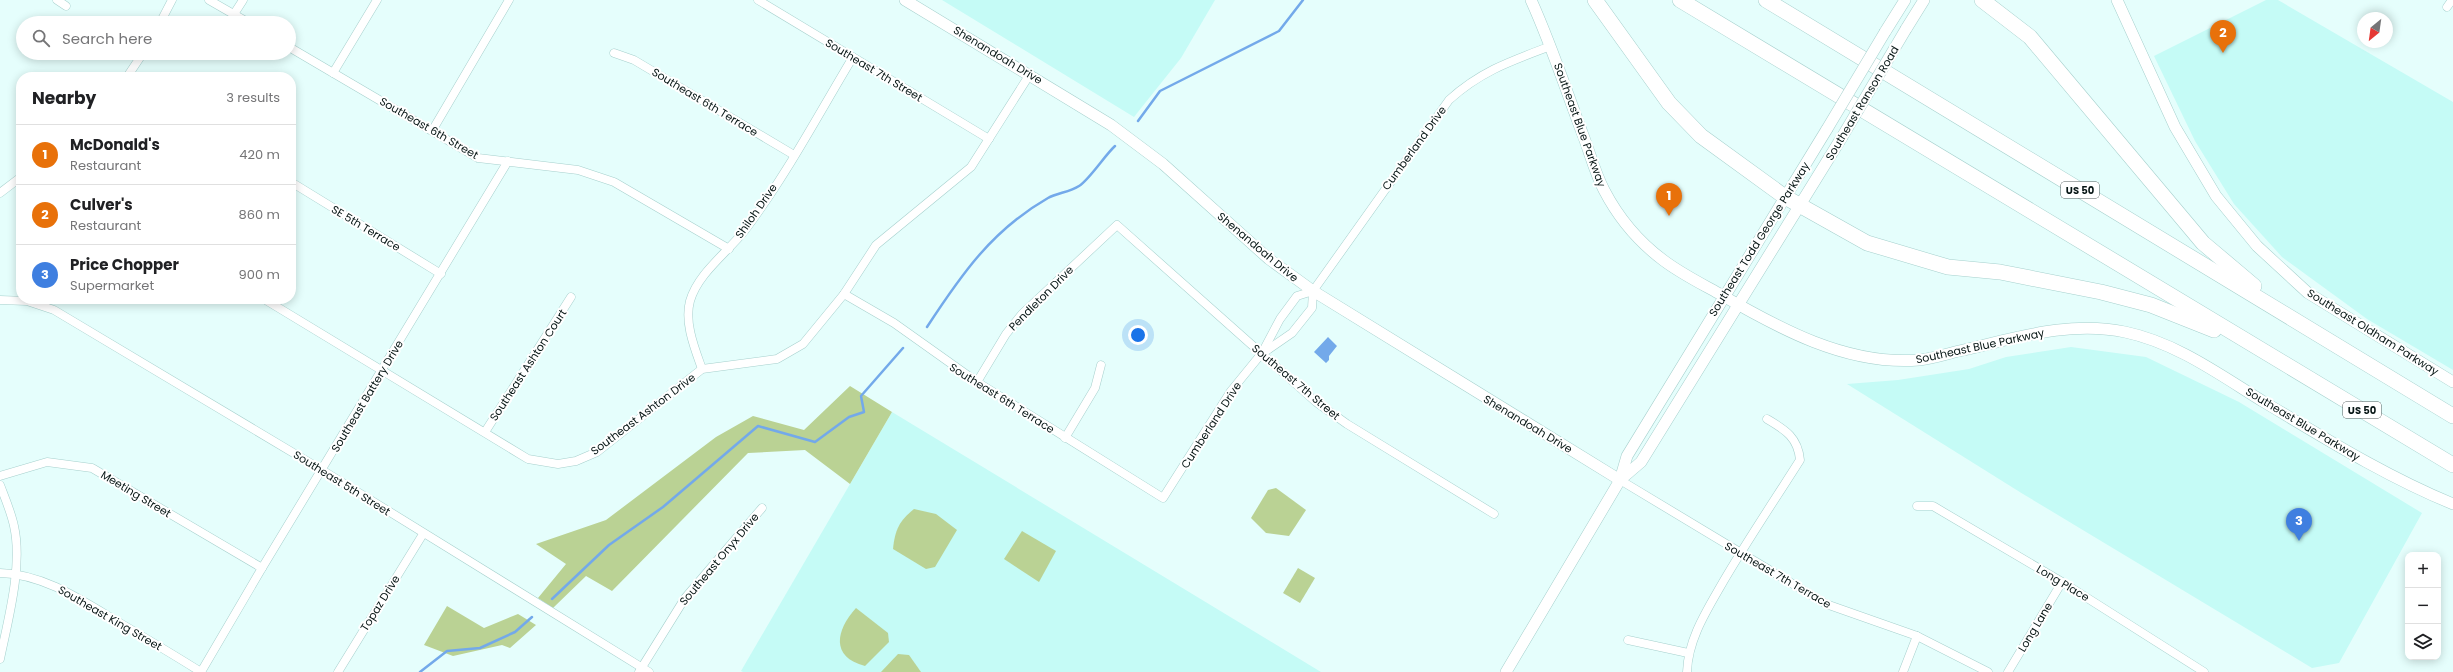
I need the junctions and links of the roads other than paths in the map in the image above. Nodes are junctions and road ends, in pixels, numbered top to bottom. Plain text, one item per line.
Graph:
1 (57, 0) edge
2 (172, 0) edge
3 (209, 0) edge
4 (243, 0) edge
5 (377, 0) edge
6 (509, 0) edge
7 (758, 0) edge
8 (906, 0) edge
9 (1530, 0) edge
10 (1595, 0) edge
11 (1680, 0) edge
12 (1766, 0) edge
13 (1905, 0) edge
14 (1924, 0) edge
15 (1982, 0) edge
16 (2117, 0) edge
17 (66, 6) dead end
18 (234, 14) junction
19 (164, 16) edge
20 (237, 16) edge
21 (1551, 46) junction
22 (296, 51) edge
23 (614, 53) dead end
24 (853, 57) junction
25 (138, 60) edge
26 (130, 72) edge
27 (333, 72) junction
28 (1030, 74) junction
29 (432, 131) junction
30 (989, 139) junction
31 (794, 155) junction
32 (508, 161) junction
33 (16, 181) edge
34 (296, 185) edge
35 (0, 193) edge
36 (1785, 197) junction
37 (1799, 206) junction
38 (1117, 225) joint
39 (729, 249) junction
40 (440, 274) junction
41 (1313, 291) junction
42 (844, 294) junction
43 (1723, 296) junction
44 (571, 297) dead end
45 (0, 300) edge
46 (16, 301) edge
47 (36, 304) edge
48 (272, 304) edge
49 (1738, 304) junction
50 (1262, 353) junction
51 (2271, 355) junction
52 (1101, 365) dead end
53 (702, 369) junction
54 (383, 371) junction
55 (2394, 380) junction
56 (977, 382) junction
57 (2453, 382) edge
58 (2453, 416) edge
59 (1767, 419) dead end
60 (485, 432) junction
61 (1065, 438) junction
62 (2453, 465) edge
63 (322, 470) junction
64 (0, 476) edge
65 (1620, 480) junction
66 (0, 485) edge
67 (1163, 498) joint
68 (2453, 504) edge
69 (1917, 506) dead end
70 (762, 508) dead end
71 (1494, 514) dead end
72 (423, 534) junction
73 (1740, 553) junction
74 (262, 568) junction
75 (0, 573) edge
76 (15, 573) junction
77 (2062, 582) junction
78 (1917, 636) junction
79 (1628, 640) dead end
80 (1688, 653) junction
81 (0, 659) edge
82 (640, 670) edge
83 (1507, 670) edge
84 (201, 672) edge
85 (338, 672) edge
86 (649, 672) edge
87 (1687, 672) edge
88 (1903, 672) edge
89 (1988, 672) edge
90 (2008, 672) edge
91 (2204, 672) edge

1 - 17 street
2 - 19 street
3 - 18 street
4 - 18 street
5 - 27 street
6 - 29 street
7 - 24 street, Southeast 7th Street
8 - 28 street, Shenandoah Drive
9 - 21 street, Southeast Blue Parkway
10 - 36 highway
11 - 51 highway, US 50
12 - 55 highway, US 50
13 - 36 street, Southeast Todd George Parkway, bridge
14 - 37 street, Southeast Ranson Road, bridge
15 - 55 highway
16 - 57 street, Southeast Oldham Parkway
18 - 20 street
21 - 41 street, Cumberland Drive
21 - 43 street, Southeast Blue Parkway
22 - 27 street, Southeast 6th Street
23 - 31 street, Southeast 6th Terrace
24 - 30 street, Southeast 7th Street
24 - 31 street, Shiloh Drive
25 - 26 street
27 - 29 street, Southeast 6th Street
28 - 30 street, Southeast Ashton Drive
28 - 41 street, Shenandoah Drive
29 - 32 street, Southeast 6th Street
30 - 42 street, Southeast Ashton Drive
31 - 39 street, Shiloh Drive
32 - 39 street, Southeast 6th Street
32 - 40 street, Southeast Battery Drive
33 - 35 street
34 - 40 street, SE 5th Terrace
36 - 37 highway
36 - 43 street, Southeast Todd George Parkway
37 - 49 street, Southeast Todd George Parkway
37 - 51 highway
38 - 50 street, Southeast 7th Street
38 - 56 street, Pendleton Drive
39 - 53 street, Shiloh Drive
40 - 54 street, Southeast Battery Drive
41 - 50 street, Cumberland Drive
41 - 50 street, Cumberland Drive
41 - 65 street, Shenandoah Drive
42 - 53 street, Southeast Ashton Drive
42 - 56 street, Southeast 6th Terrace
43 - 49 street, Southeast Blue Parkway
43 - 65 street, Southeast Todd George Parkway
44 - 60 street, Southeast Ashton Court
45 - 46 street, Southeast 5th Street
47 - 63 street, Southeast 5th Street
48 - 54 street, Southeast Ashton Drive
49 - 65 street, Southeast Todd George Parkway
49 - 68 street, Southeast Blue Parkway
50 - 67 street, Cumberland Drive
50 - 71 street, Southeast 7th Street
51 - 62 highway, US 50
52 - 61 street
53 - 60 street, Southeast Ashton Drive
54 - 60 street, Southeast Ashton Drive
54 - 63 street, Southeast Battery Drive
55 - 58 highway, US 50
56 - 61 street, Southeast 6th Terrace
59 - 73 street
61 - 67 street, Southeast 6th Terrace
63 - 72 street, Southeast 5th Street
63 - 74 street, Southeast Battery Drive
64 - 74 street, Meeting Street
65 - 73 street, Southeast 7th Terrace
65 - 83 street, Southeast Todd George Parkway
66 - 76 street
69 - 77 street, Long Place
70 - 82 street, Southeast Onyx Drive
72 - 82 street, Southeast 5th Street
72 - 85 street, Topaz Drive
73 - 78 street, Southeast 7th Terrace
73 - 80 street
74 - 84 street, Southeast Battery Drive
75 - 76 street, Southeast King Street
76 - 81 street
76 - 84 street, Southeast King Street
77 - 90 street, Long Lane
77 - 91 street, Long Place
78 - 88 street
78 - 89 street, Southeast 7th Terrace
79 - 80 street
80 - 87 street
82 - 86 street, Southeast 5th Street

